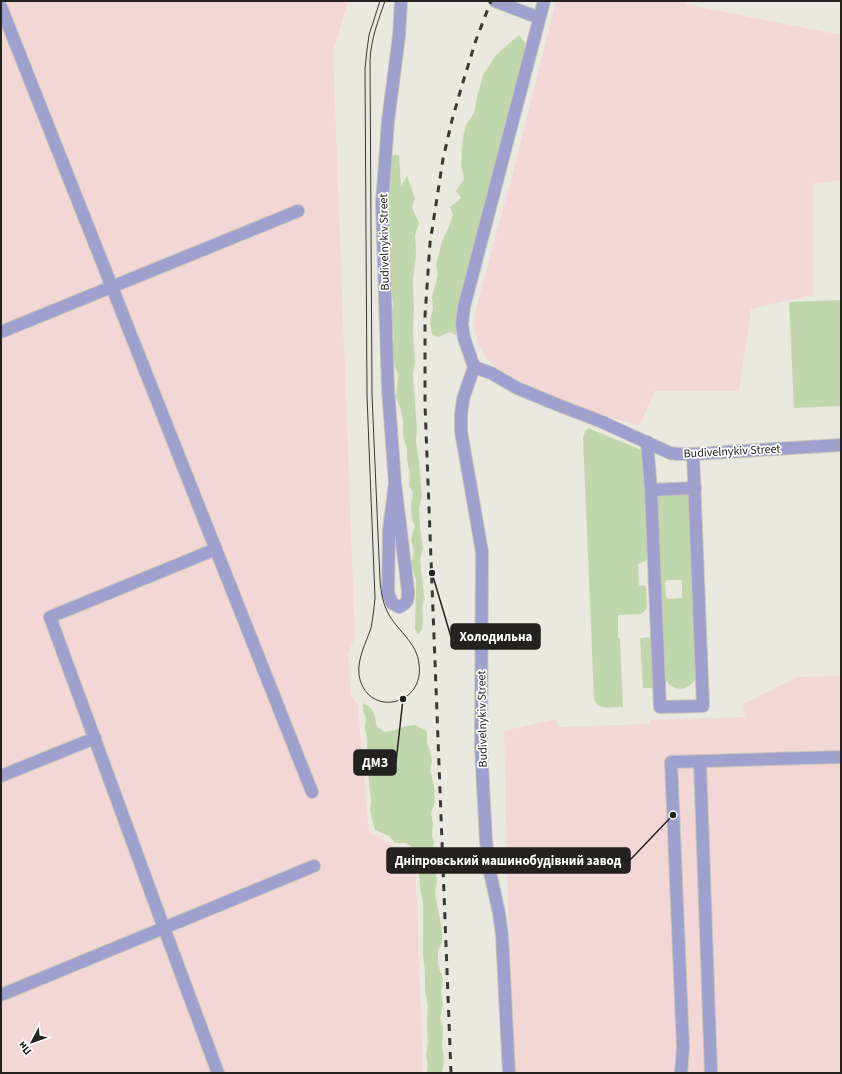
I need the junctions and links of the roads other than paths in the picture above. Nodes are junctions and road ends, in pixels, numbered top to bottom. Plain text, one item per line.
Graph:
1 (401, 1) edge
2 (495, 1) edge
3 (544, 1) edge
4 (1, 7) edge
5 (539, 18) junction
6 (298, 211) dead end
7 (112, 287) junction
8 (1, 332) edge
9 (474, 367) junction
10 (647, 442) junction
11 (841, 445) edge
12 (693, 454) junction
13 (395, 483) junction
14 (695, 488) junction
15 (651, 490) junction
16 (216, 549) junction
17 (95, 738) junction
18 (841, 757) edge
19 (700, 762) junction
20 (1, 776) edge
21 (312, 792) dead end
22 (314, 866) dead end
23 (164, 928) junction
24 (1, 995) edge
25 (218, 1073) edge
26 (509, 1073) edge
27 (681, 1073) edge
28 (711, 1073) edge

1 - 13 street, Budivelnykiv Street
2 - 5 street
3 - 5 street
4 - 7 street
5 - 9 street
6 - 7 street
7 - 8 street
7 - 16 street
9 - 10 street, Budivelnykiv Street
9 - 26 street, Budivelnykiv Street
10 - 12 street, Budivelnykiv Street
10 - 15 street
11 - 12 street, Budivelnykiv Street
12 - 14 street
13 - 13 street, Budivelnykiv Street
14 - 15 street
14 - 15 street
16 - 17 street
16 - 21 street
17 - 20 street
17 - 23 street
18 - 19 street
19 - 27 street
19 - 28 street
22 - 23 street
23 - 24 street
23 - 25 street

